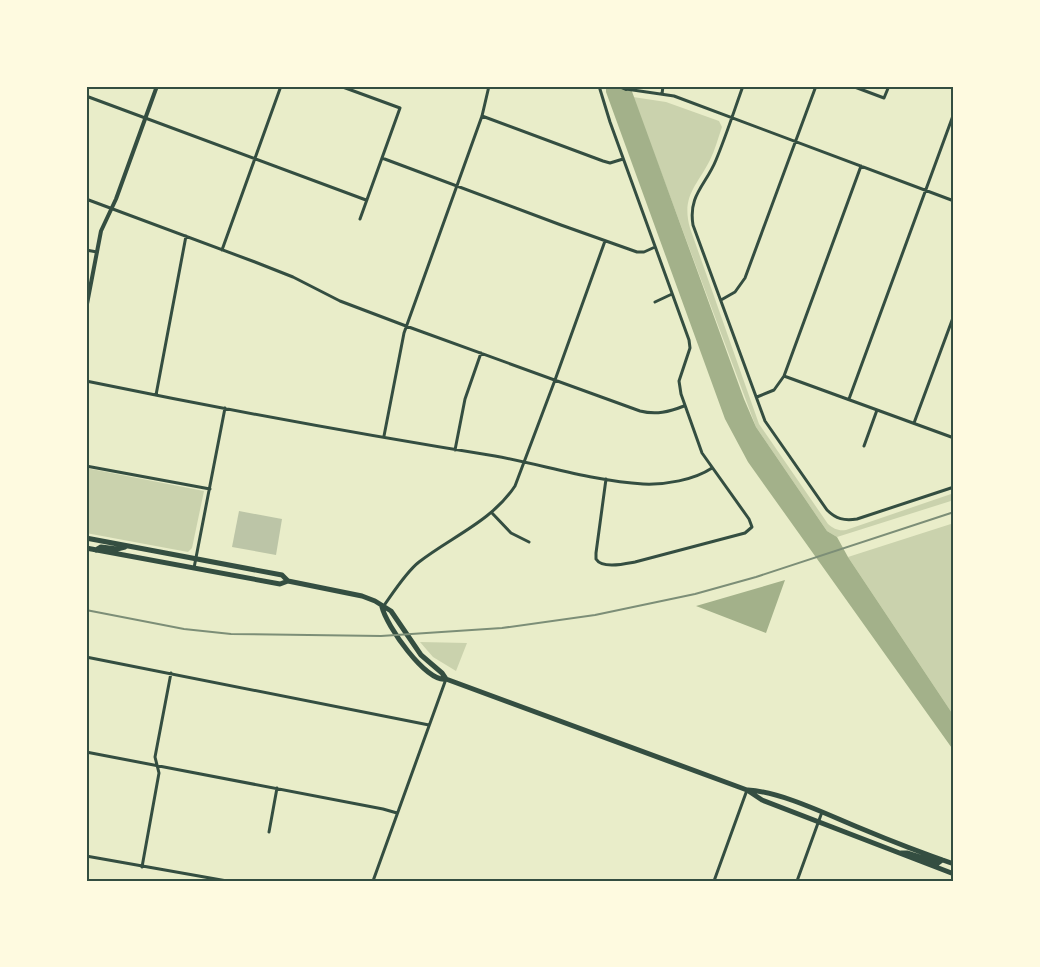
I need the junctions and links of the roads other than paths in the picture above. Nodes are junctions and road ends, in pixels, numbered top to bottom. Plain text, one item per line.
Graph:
1 (157, 86) edge
2 (281, 86) edge
3 (340, 86) edge
4 (489, 86) edge
5 (599, 86) edge
6 (619, 86) edge
7 (663, 86) edge
8 (743, 86) edge
9 (816, 86) edge
10 (852, 86) edge
11 (889, 86) edge
12 (626, 89) joint
13 (662, 94) junction
14 (86, 96) edge
15 (954, 112) edge
16 (482, 116) junction
17 (731, 117) junction
18 (145, 118) junction
19 (796, 141) junction
20 (254, 158) junction
21 (382, 158) junction
22 (623, 159) junction
23 (861, 166) junction
24 (457, 186) junction
25 (926, 190) junction
26 (86, 199) edge
27 (366, 200) junction
28 (954, 201) edge
29 (112, 208) junction
30 (360, 219) dead end
31 (186, 236) junction
32 (606, 241) junction
33 (655, 247) junction
34 (86, 250) edge
35 (222, 250) junction
36 (97, 252) junction
37 (672, 294) junction
38 (721, 300) junction
39 (655, 302) dead end
40 (86, 309) edge
41 (954, 315) edge
42 (406, 326) junction
43 (481, 353) junction
44 (784, 376) junction
45 (555, 380) junction
46 (86, 381) edge
47 (156, 395) junction
48 (757, 397) junction
49 (849, 399) junction
50 (684, 406) junction
51 (225, 408) junction
52 (877, 410) junction
53 (914, 423) junction
54 (384, 436) junction
55 (954, 438) edge
56 (864, 446) dead end
57 (455, 450) junction
58 (525, 462) junction
59 (86, 466) edge
60 (712, 468) junction
61 (606, 479) junction
62 (954, 486) edge
63 (210, 489) junction
64 (492, 513) junction
65 (86, 538) edge
66 (529, 542) dead end
67 (128, 546) junction
68 (86, 548) edge
69 (96, 550) junction
70 (196, 560) junction
71 (194, 569) junction
72 (288, 580) junction
73 (382, 607) junction
74 (86, 657) edge
75 (171, 674) junction
76 (446, 679) junction
77 (429, 724) junction
78 (86, 752) edge
79 (156, 765) junction
80 (277, 788) junction
81 (747, 790) junction
82 (822, 812) junction
83 (397, 813) junction
84 (819, 822) junction
85 (269, 832) dead end
86 (896, 853) junction
87 (86, 856) edge
88 (942, 860) junction
89 (954, 864) edge
90 (142, 867) junction
91 (954, 874) edge
92 (226, 881) edge
93 (373, 881) edge
94 (714, 881) edge
95 (797, 881) edge

1 - 18 street
2 - 20 street
3 - 21 street
4 - 16 street
5 - 22 street
6 - 12 street
7 - 13 street
8 - 17 street
9 - 19 street
10 - 11 street
12 - 13 street
13 - 17 street
14 - 18 street
15 - 25 street
16 - 22 street
16 - 24 street
17 - 19 street
17 - 38 street
18 - 20 street
18 - 29 street
19 - 23 street
19 - 38 street
20 - 27 street
20 - 35 street
21 - 24 street
21 - 27 street
22 - 33 street
23 - 25 street
23 - 44 street
24 - 32 street
24 - 42 street
25 - 28 street
25 - 49 street
26 - 29 street
27 - 30 street
29 - 31 street
29 - 36 street
31 - 35 street
31 - 47 street
32 - 33 street
32 - 45 street
33 - 37 street
34 - 36 street
35 - 42 street
36 - 40 street
37 - 39 street
37 - 50 street
38 - 48 street
41 - 53 street
42 - 43 street
42 - 54 street
43 - 45 street
43 - 57 street
44 - 48 street
44 - 49 street
45 - 50 street
45 - 58 street
46 - 47 street
47 - 51 street
48 - 62 street
49 - 52 street
50 - 60 street
51 - 54 street
51 - 63 street
52 - 53 street
52 - 56 street
53 - 55 street
54 - 57 street
57 - 58 street
58 - 61 street
58 - 64 street
59 - 63 street
60 - 61 street
60 - 61 street
63 - 70 street
64 - 66 street
64 - 73 street
65 - 67 main road
67 - 69 main road
67 - 70 main road
68 - 69 main road
69 - 71 main road
70 - 71 street
70 - 72 main road
71 - 72 main road
72 - 73 main road
73 - 76 main road
73 - 76 main road
74 - 75 street
75 - 77 street
75 - 79 street
76 - 77 street
76 - 81 main road
77 - 83 street
78 - 79 street
79 - 80 street
79 - 90 street
80 - 83 street
80 - 85 street
81 - 82 main road
81 - 84 main road
81 - 94 street
82 - 84 street
82 - 88 main road
83 - 93 street
84 - 86 main road
84 - 95 street
86 - 88 main road
86 - 91 main road
87 - 90 street
88 - 89 main road
90 - 92 street

